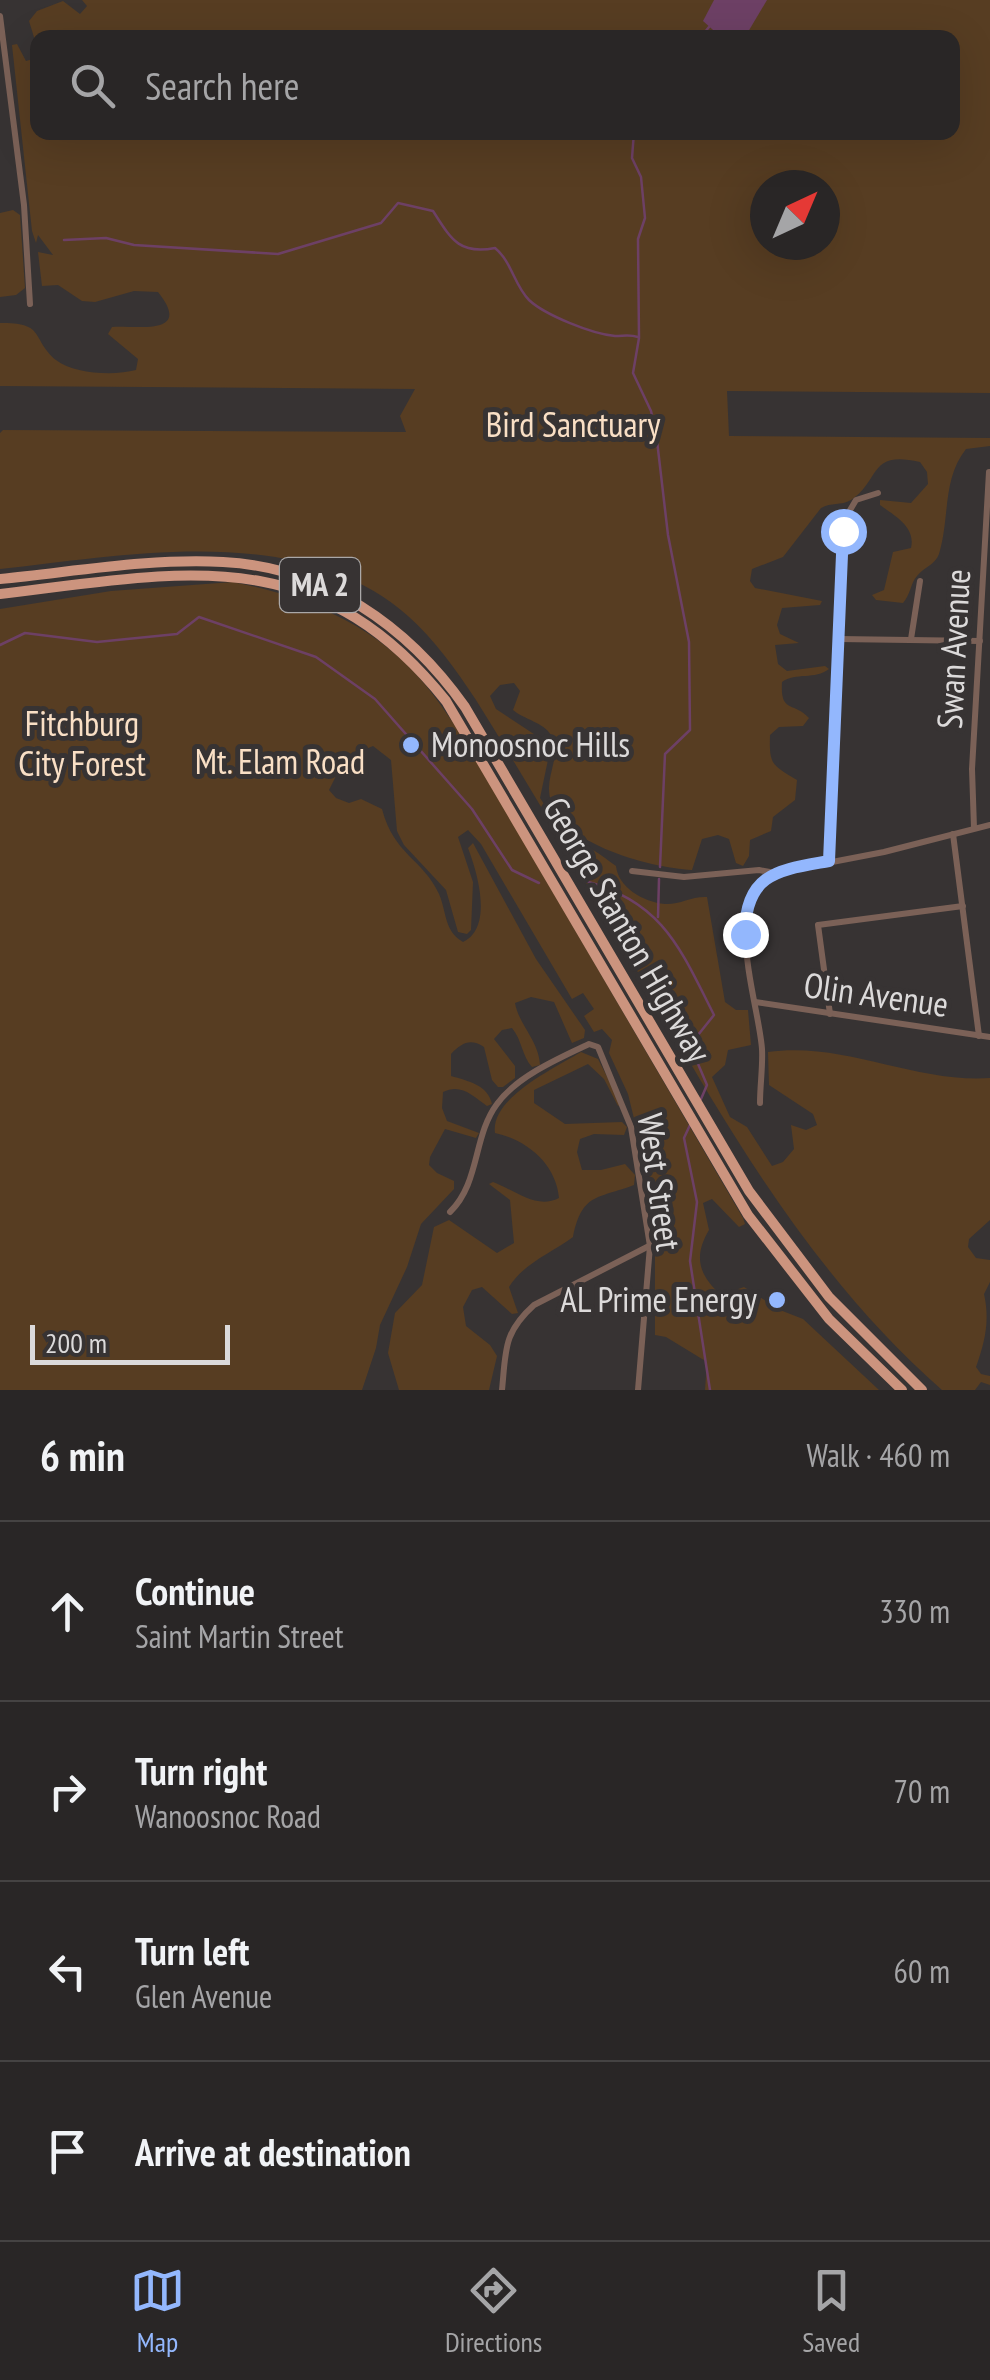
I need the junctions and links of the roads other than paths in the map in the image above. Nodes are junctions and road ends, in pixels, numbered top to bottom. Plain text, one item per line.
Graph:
1 (0, 16) edge
2 (30, 304) dead end
3 (989, 472) edge
4 (878, 493) dead end
5 (0, 579) edge
6 (920, 581) dead end
7 (0, 594) edge
8 (839, 638) junction
9 (911, 638) junction
10 (980, 641) junction
11 (990, 825) edge
12 (974, 828) junction
13 (953, 834) junction
14 (829, 861) junction
15 (632, 871) dead end
16 (775, 873) junction
17 (963, 906) junction
18 (755, 1002) junction
19 (830, 1014) junction
20 (980, 1036) junction
21 (990, 1037) edge
22 (760, 1103) dead end
23 (450, 1212) dead end
24 (650, 1246) junction
25 (502, 1390) edge
26 (638, 1390) edge
27 (902, 1390) edge
28 (922, 1390) edge

1 - 2 street
3 - 10 street, Swan Avenue
4 - 8 street
5 - 28 highway, George Stanton Highway / MA 2
6 - 9 street
7 - 27 highway, George Stanton Highway / MA 2
8 - 9 street
8 - 14 street
9 - 10 street
10 - 12 street, Swan Avenue
11 - 12 street
12 - 13 street
13 - 14 street
13 - 17 street
14 - 16 street
15 - 16 street
16 - 18 street
17 - 19 street
17 - 20 street
18 - 19 street, Olin Avenue
18 - 22 street
19 - 20 street, Olin Avenue
20 - 21 street, Olin Avenue
23 - 24 street, West Street
24 - 25 street
24 - 26 street, West Street

